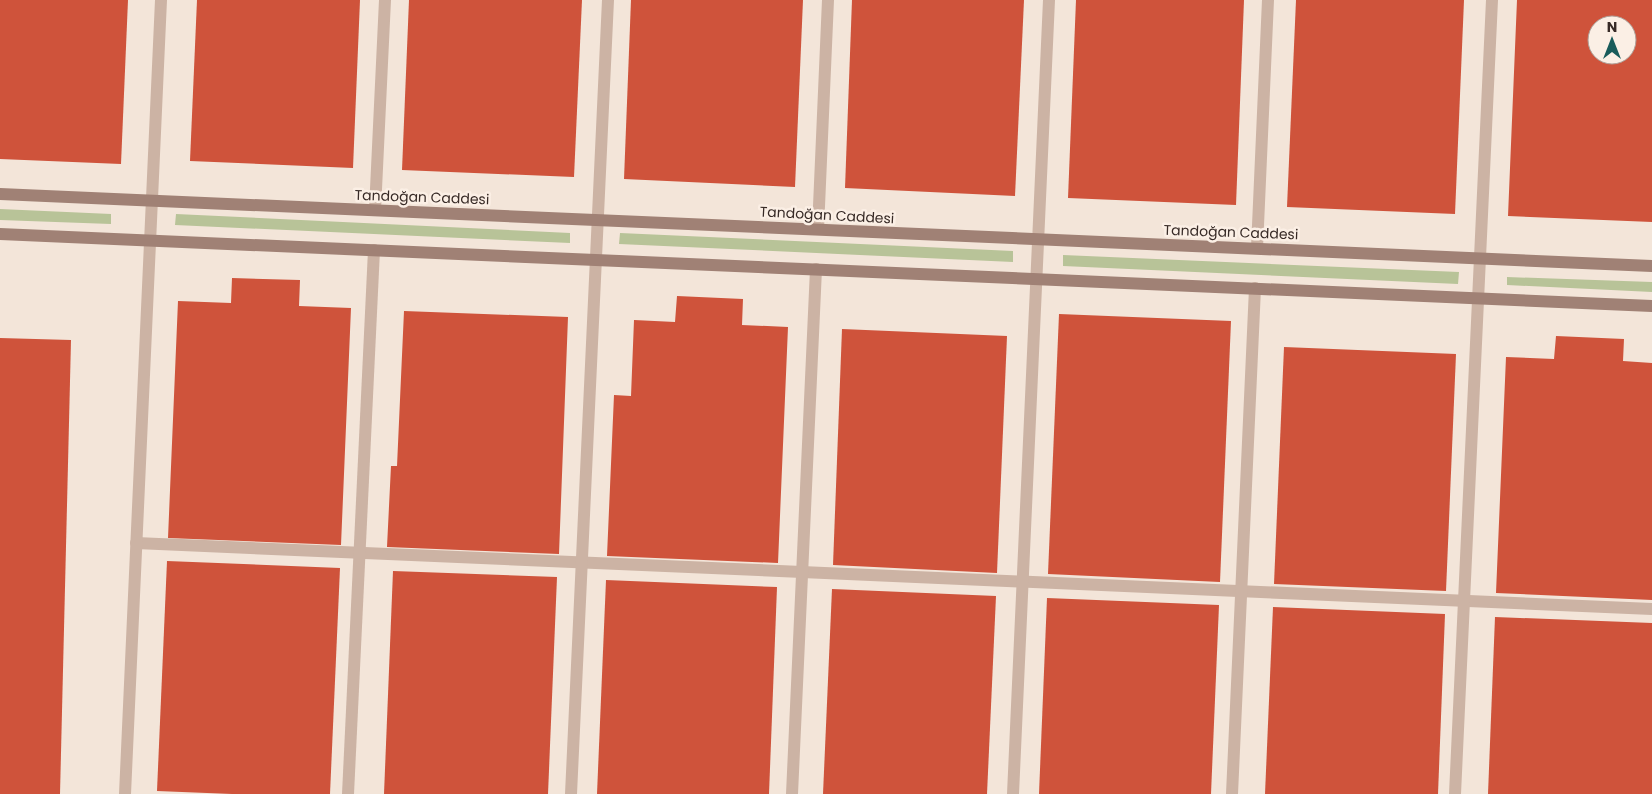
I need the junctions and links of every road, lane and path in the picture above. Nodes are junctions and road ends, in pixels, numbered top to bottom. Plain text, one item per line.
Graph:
1 (161, 0) edge
2 (385, 0) edge
3 (608, 0) edge
4 (828, 0) edge
5 (1049, 0) edge
6 (1268, 0) edge
7 (1492, 0) edge
8 (0, 194) edge
9 (152, 200) junction
10 (375, 210) junction
11 (598, 220) junction
12 (818, 230) junction
13 (0, 234) edge
14 (1038, 239) junction
15 (150, 240) junction
16 (1257, 248) junction
17 (374, 250) junction
18 (1480, 258) junction
19 (596, 260) junction
20 (1652, 266) edge
21 (816, 269) junction
22 (1036, 279) junction
23 (1255, 288) junction
24 (1478, 298) junction
25 (1652, 306) edge
26 (136, 543) junction
27 (359, 553) junction
28 (582, 563) junction
29 (802, 572) junction
30 (1023, 582) junction
31 (1241, 591) junction
32 (1464, 601) junction
33 (1652, 608) edge
34 (125, 794) edge
35 (348, 794) edge
36 (571, 794) edge
37 (792, 794) edge
38 (1013, 794) edge
39 (1232, 794) edge
40 (1455, 794) edge

1 - 9 lane
2 - 10 lane
3 - 11 lane
4 - 12 lane
5 - 14 lane
6 - 16 lane
7 - 18 lane
8 - 9 street, Tandoğan Caddesi
9 - 10 street, Tandoğan Caddesi
9 - 15 lane
10 - 11 street, Tandoğan Caddesi
11 - 12 street, Tandoğan Caddesi
11 - 19 lane
12 - 14 street, Tandoğan Caddesi
13 - 15 street
14 - 16 street, Tandoğan Caddesi
14 - 22 lane
15 - 17 street
15 - 26 lane
16 - 18 street, Tandoğan Caddesi
17 - 19 street
17 - 27 lane
18 - 20 street, Tandoğan Caddesi
18 - 24 lane
19 - 21 street
19 - 28 lane
21 - 22 street
21 - 29 lane
22 - 23 street
22 - 30 lane
23 - 24 street
23 - 31 lane
24 - 25 street
24 - 32 lane
26 - 27 lane
26 - 34 lane
27 - 28 lane
27 - 35 lane
28 - 29 lane
28 - 36 lane
29 - 30 lane
29 - 37 lane
30 - 31 lane
30 - 38 lane
31 - 32 lane
31 - 39 lane
32 - 33 lane
32 - 40 lane

